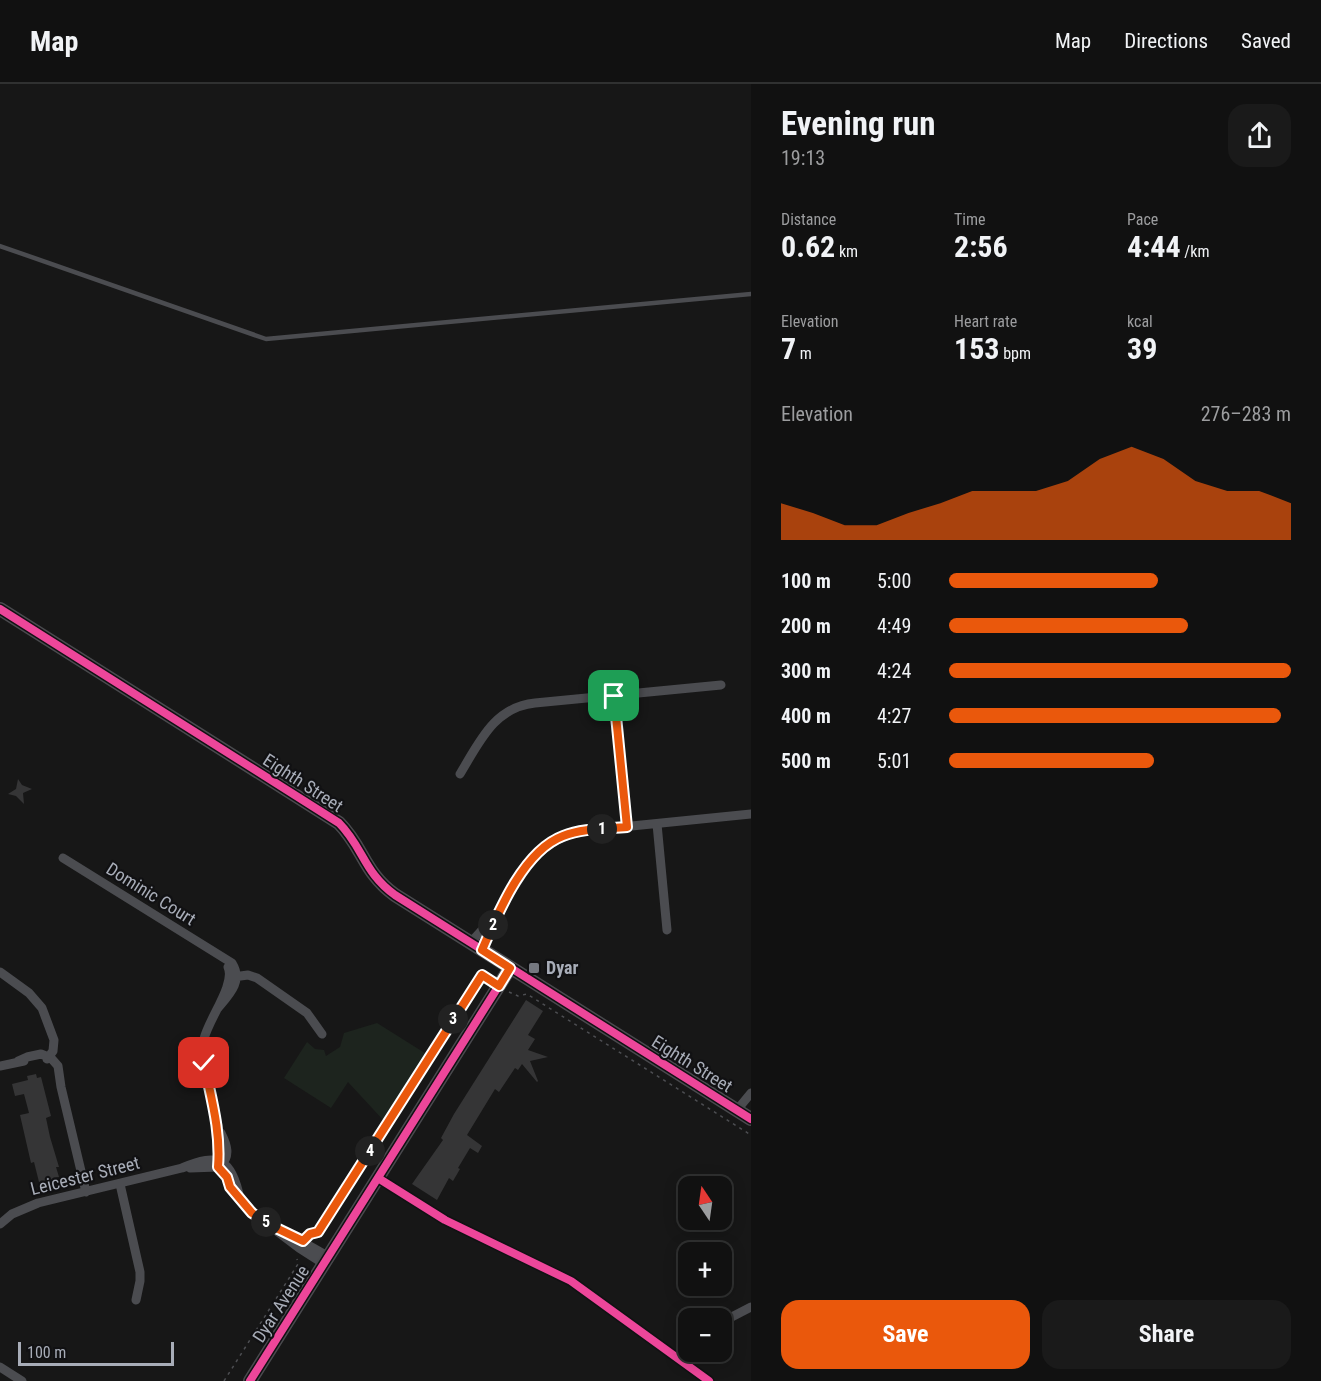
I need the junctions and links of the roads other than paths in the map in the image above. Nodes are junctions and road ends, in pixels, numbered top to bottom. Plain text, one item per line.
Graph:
1 (0, 246) edge
2 (751, 294) edge
3 (0, 609) edge
4 (721, 685) dead end
5 (614, 696) junction
6 (460, 774) dead end
7 (751, 814) edge
8 (657, 824) junction
9 (627, 827) junction
10 (63, 858) dead end
11 (667, 930) dead end
12 (476, 946) junction
13 (510, 968) junction
14 (0, 972) edge
15 (235, 978) junction
16 (322, 1034) dead end
17 (47, 1057) junction
18 (0, 1066) edge
19 (751, 1093) edge
20 (736, 1110) junction
21 (750, 1116) edge
22 (220, 1164) junction
23 (378, 1178) junction
24 (120, 1184) junction
25 (86, 1192) junction
26 (0, 1224) edge
27 (327, 1260) junction
28 (136, 1300) dead end
29 (751, 1307) edge
30 (732, 1317) edge
31 (678, 1355) edge
32 (676, 1358) junction
33 (0, 1367) edge
34 (22, 1381) edge
35 (250, 1381) edge
36 (709, 1381) edge

1 - 2 lane
3 - 12 street, Eighth Street
4 - 5 street
5 - 6 street
5 - 9 street
7 - 8 street
8 - 9 street
8 - 11 street
9 - 12 street
10 - 15 street, Dominic Court
12 - 13 street, Eighth Street
13 - 20 street, Eighth Street
13 - 23 street, Dyar Avenue
14 - 17 street
15 - 16 street
15 - 22 street
17 - 18 street
17 - 25 street
19 - 20 street
20 - 21 street, Eighth Street
22 - 24 street, Leicester Street
22 - 27 street
23 - 27 street, Dyar Avenue
23 - 32 street
24 - 25 street, Leicester Street
24 - 28 street
25 - 26 street, Leicester Street
27 - 35 street, Dyar Avenue
29 - 30 street
31 - 32 street
32 - 36 street
33 - 34 street

